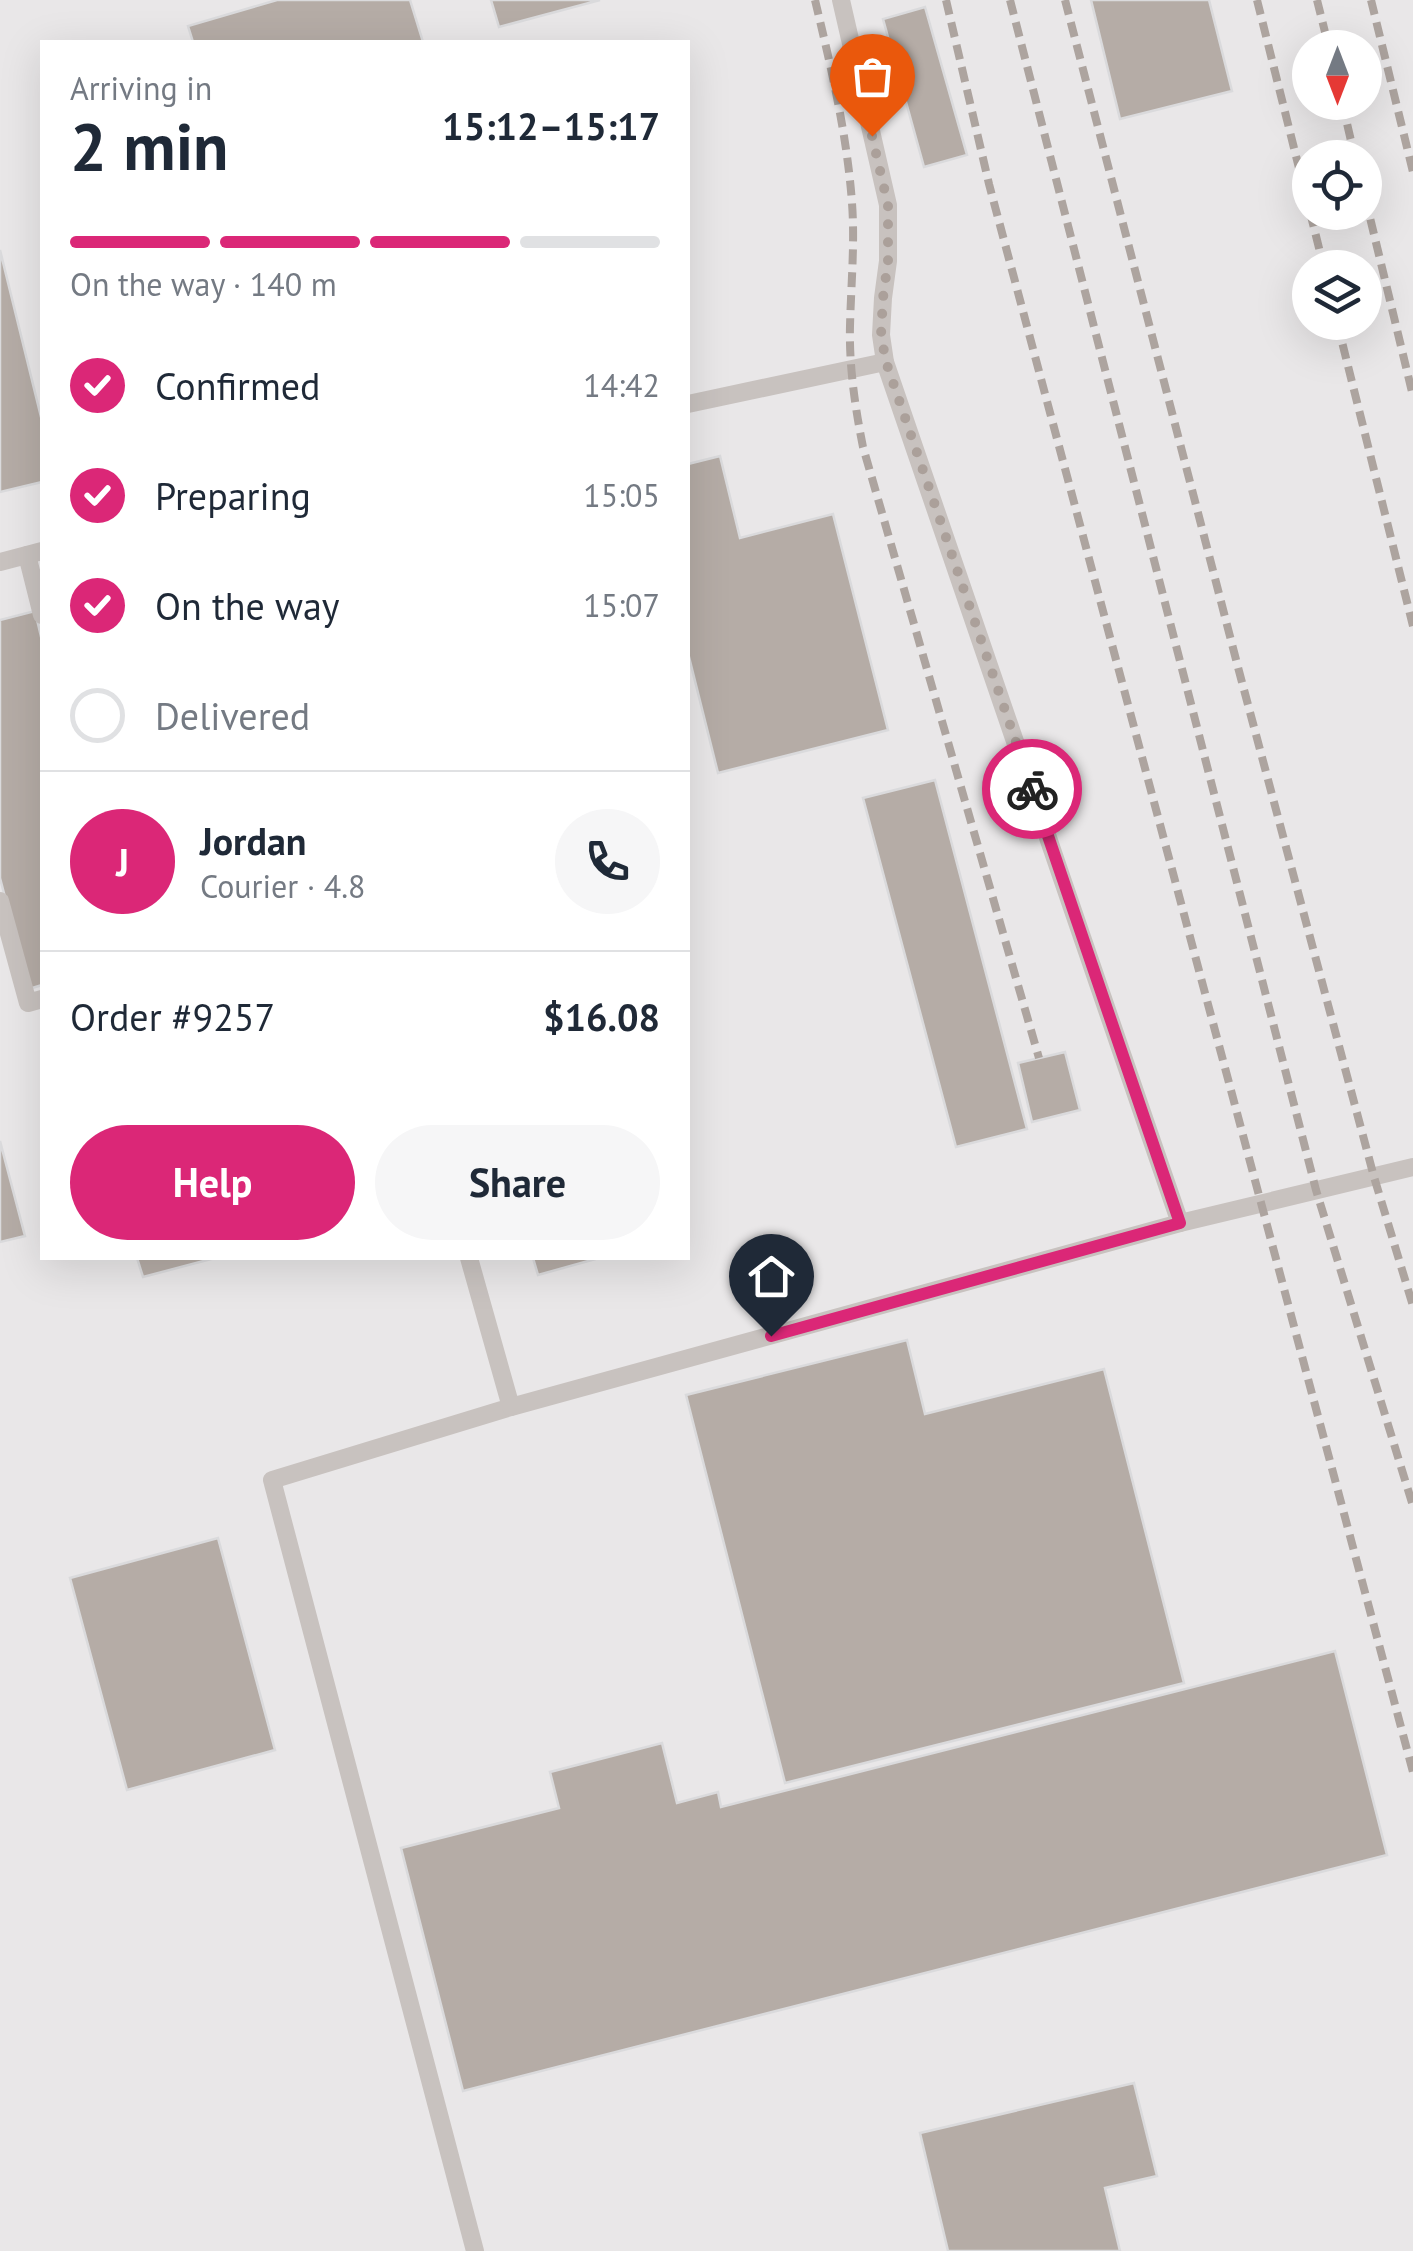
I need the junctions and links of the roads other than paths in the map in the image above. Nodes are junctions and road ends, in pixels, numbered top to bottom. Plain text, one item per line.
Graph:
1 (841, 0) edge
2 (886, 362) junction
3 (690, 404) edge
4 (34, 553) edge
5 (0, 562) edge
6 (40, 600) edge
7 (0, 901) edge
8 (40, 1000) edge
9 (1413, 1167) edge
10 (1180, 1223) junction
11 (470, 1260) edge
12 (511, 1407) junction
13 (475, 2251) edge

1 - 2 lane
2 - 3 lane
2 - 10 lane
4 - 5 lane
4 - 6 lane
7 - 8 lane
9 - 10 lane
10 - 12 lane
11 - 12 lane
12 - 13 lane

